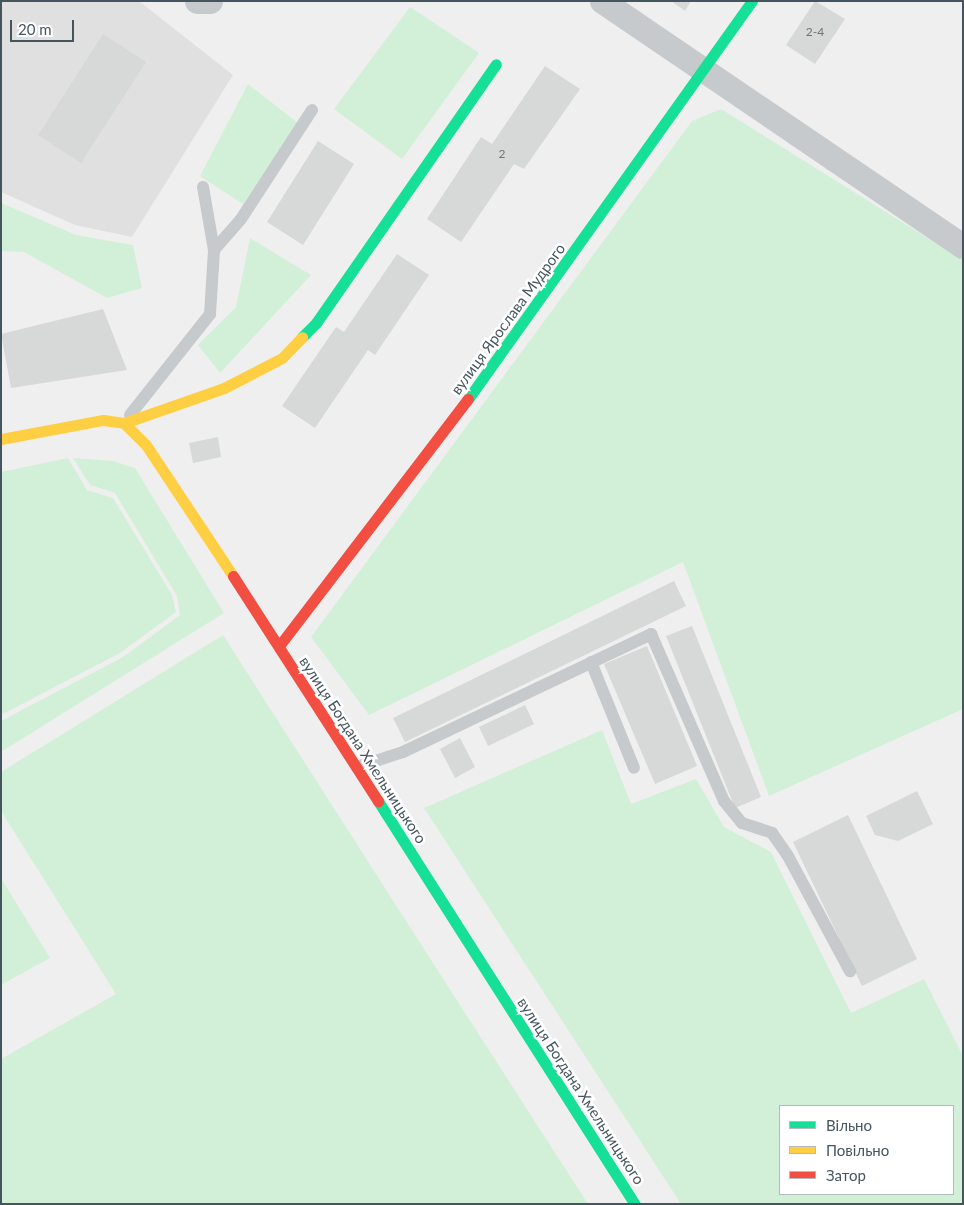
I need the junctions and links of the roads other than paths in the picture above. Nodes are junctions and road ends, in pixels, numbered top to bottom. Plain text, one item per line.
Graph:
1 (197, 1) edge
2 (210, 1) edge
3 (602, 1) edge
4 (752, 1) edge
5 (496, 64) dead end
6 (703, 73) junction
7 (312, 110) dead end
8 (203, 187) dead end
9 (963, 246) edge
10 (214, 250) junction
11 (124, 423) junction
12 (1, 439) edge
13 (279, 646) junction
14 (591, 662) junction
15 (357, 767) junction
16 (634, 768) dead end
17 (850, 971) dead end
18 (635, 1204) edge

1 - 2 street
3 - 6 street
4 - 6 street, вулиця Ярослава Мудрого
5 - 11 street
6 - 9 street
6 - 13 street, вулиця Ярослава Мудрого
7 - 10 lane
8 - 10 lane
10 - 11 lane
11 - 12 street
11 - 13 street, вулиця Богдана Хмельницького
13 - 15 street, вулиця Богдана Хмельницького
14 - 15 lane
14 - 16 lane
14 - 17 lane
15 - 18 street, вулиця Богдана Хмельницького

